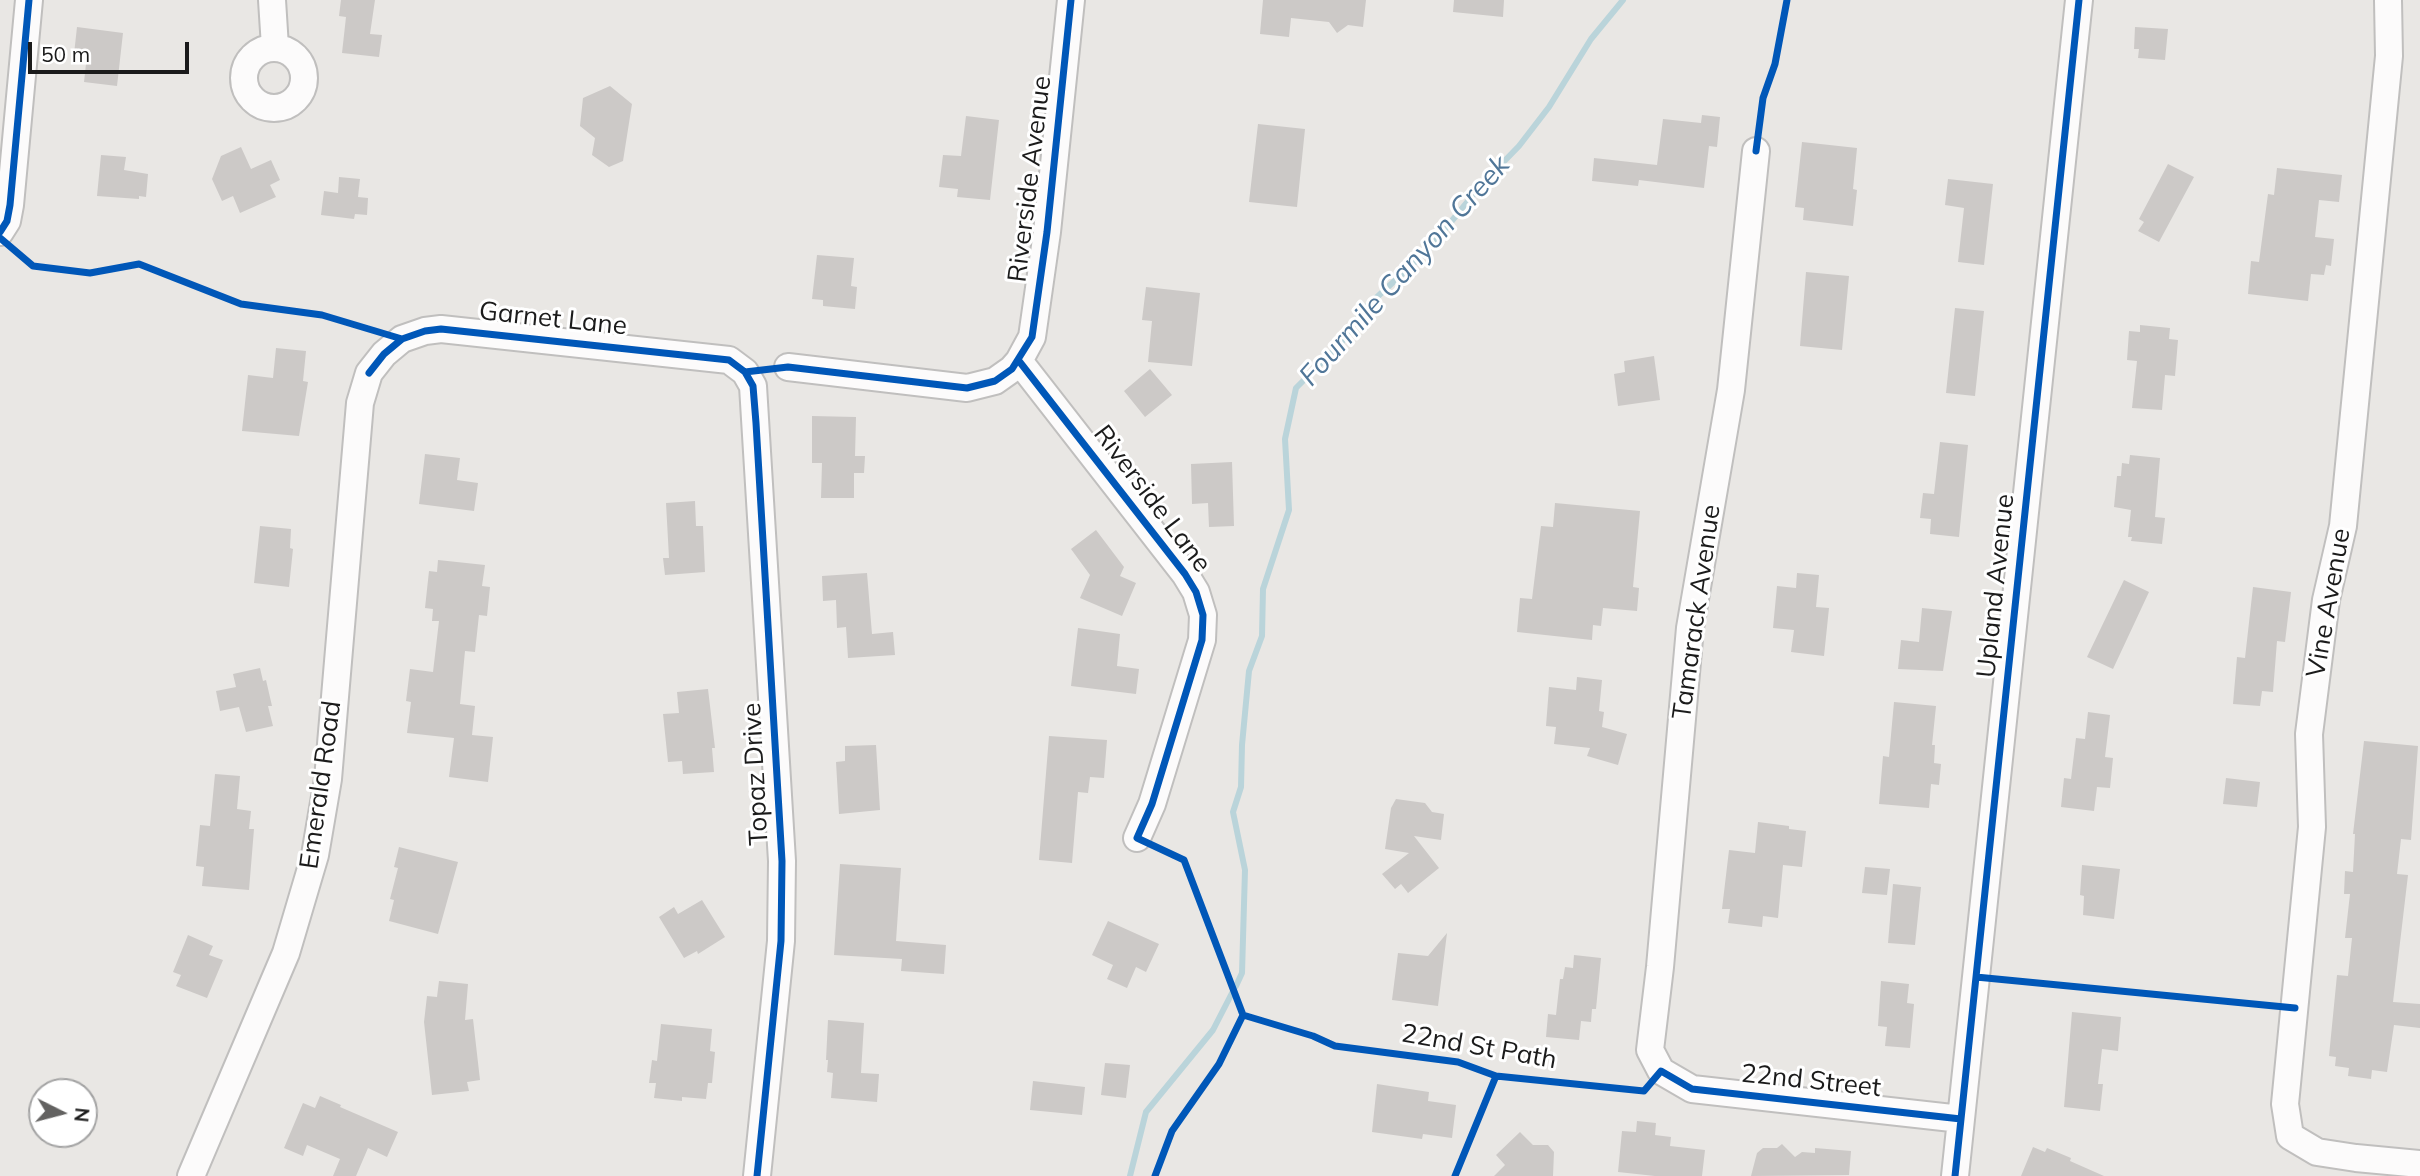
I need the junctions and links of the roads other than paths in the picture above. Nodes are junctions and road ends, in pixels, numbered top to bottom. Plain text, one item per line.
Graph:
1 (29, 0) edge
2 (272, 0) edge
3 (1071, 0) edge
4 (2079, 0) edge
5 (2388, 0) edge
6 (275, 47) dead end
7 (1756, 151) dead end
8 (0, 232) edge
9 (1019, 360) junction
10 (788, 366) dead end
11 (745, 372) joint
12 (369, 373) joint
13 (1137, 838) dead end
14 (1661, 1071) joint
15 (1961, 1119) junction
16 (2420, 1164) edge
17 (2355, 1167) edge
18 (191, 1176) edge
19 (757, 1176) edge
20 (1955, 1176) edge

1 - 8 street
2 - 6 street
3 - 9 street, Riverside Avenue
4 - 15 street, Upland Avenue
5 - 17 street, Vine Avenue
7 - 14 street, Tamarack Avenue
9 - 10 street
9 - 13 street, Riverside Lane
11 - 12 street, Garnet Lane
11 - 19 street, Topaz Drive
12 - 18 street, Emerald Road
14 - 15 street, 22nd Street
15 - 20 street, Upland Avenue
16 - 17 street

